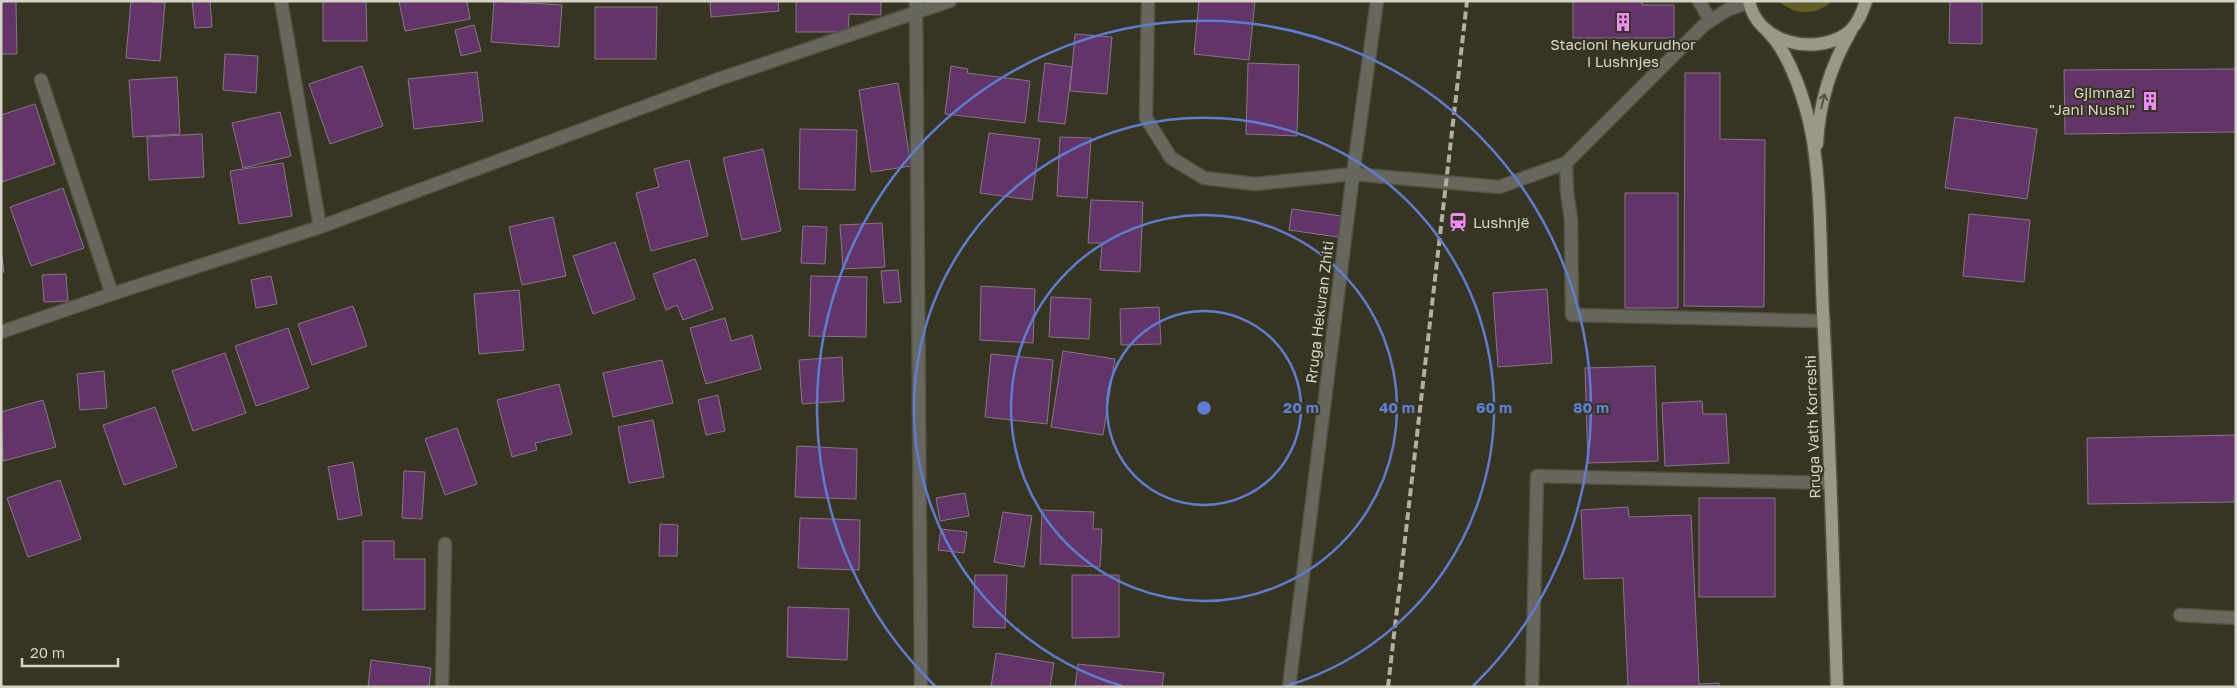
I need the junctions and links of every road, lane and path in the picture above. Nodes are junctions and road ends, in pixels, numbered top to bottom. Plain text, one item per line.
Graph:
1 (281, 1) edge
2 (950, 1) edge
3 (1148, 1) edge
4 (1377, 1) edge
5 (1698, 1) edge
6 (1866, 1) edge
7 (1749, 2) edge
8 (916, 7) edge
9 (1710, 20) junction
10 (1856, 24) junction
11 (1768, 32) junction
12 (41, 80) dead end
13 (1566, 163) junction
14 (1816, 167) junction
15 (1353, 174) junction
16 (320, 227) junction
17 (112, 294) junction
18 (1824, 320) junction
19 (1, 332) edge
20 (1831, 483) junction
21 (445, 544) dead end
22 (2180, 615) dead end
23 (2236, 618) edge
24 (442, 687) edge
25 (921, 687) edge
26 (1289, 687) edge
27 (1532, 687) edge
28 (1837, 687) edge

1 - 16 street
2 - 8 street
3 - 15 street
4 - 15 street, Rruga Hekuran Zhiti
5 - 9 street
6 - 10 main road, Rruga Vath Korreshi
7 - 9 street
7 - 11 main road, Rruga Vath Korreshi
8 - 16 street
8 - 25 street
9 - 13 street
10 - 11 main road
14 -> 10 main road, Rruga Vath Korreshi
11 - 14 main road, Rruga Vath Korreshi
12 - 17 street
13 - 15 street
13 - 18 street
14 - 18 main road, Rruga Vath Korreshi
15 - 26 street, Rruga Hekuran Zhiti
16 - 17 street
17 - 19 street
18 - 20 main road, Rruga Vath Korreshi
20 - 27 street
20 - 28 main road, Rruga Vath Korreshi
21 - 24 street
22 - 23 street

